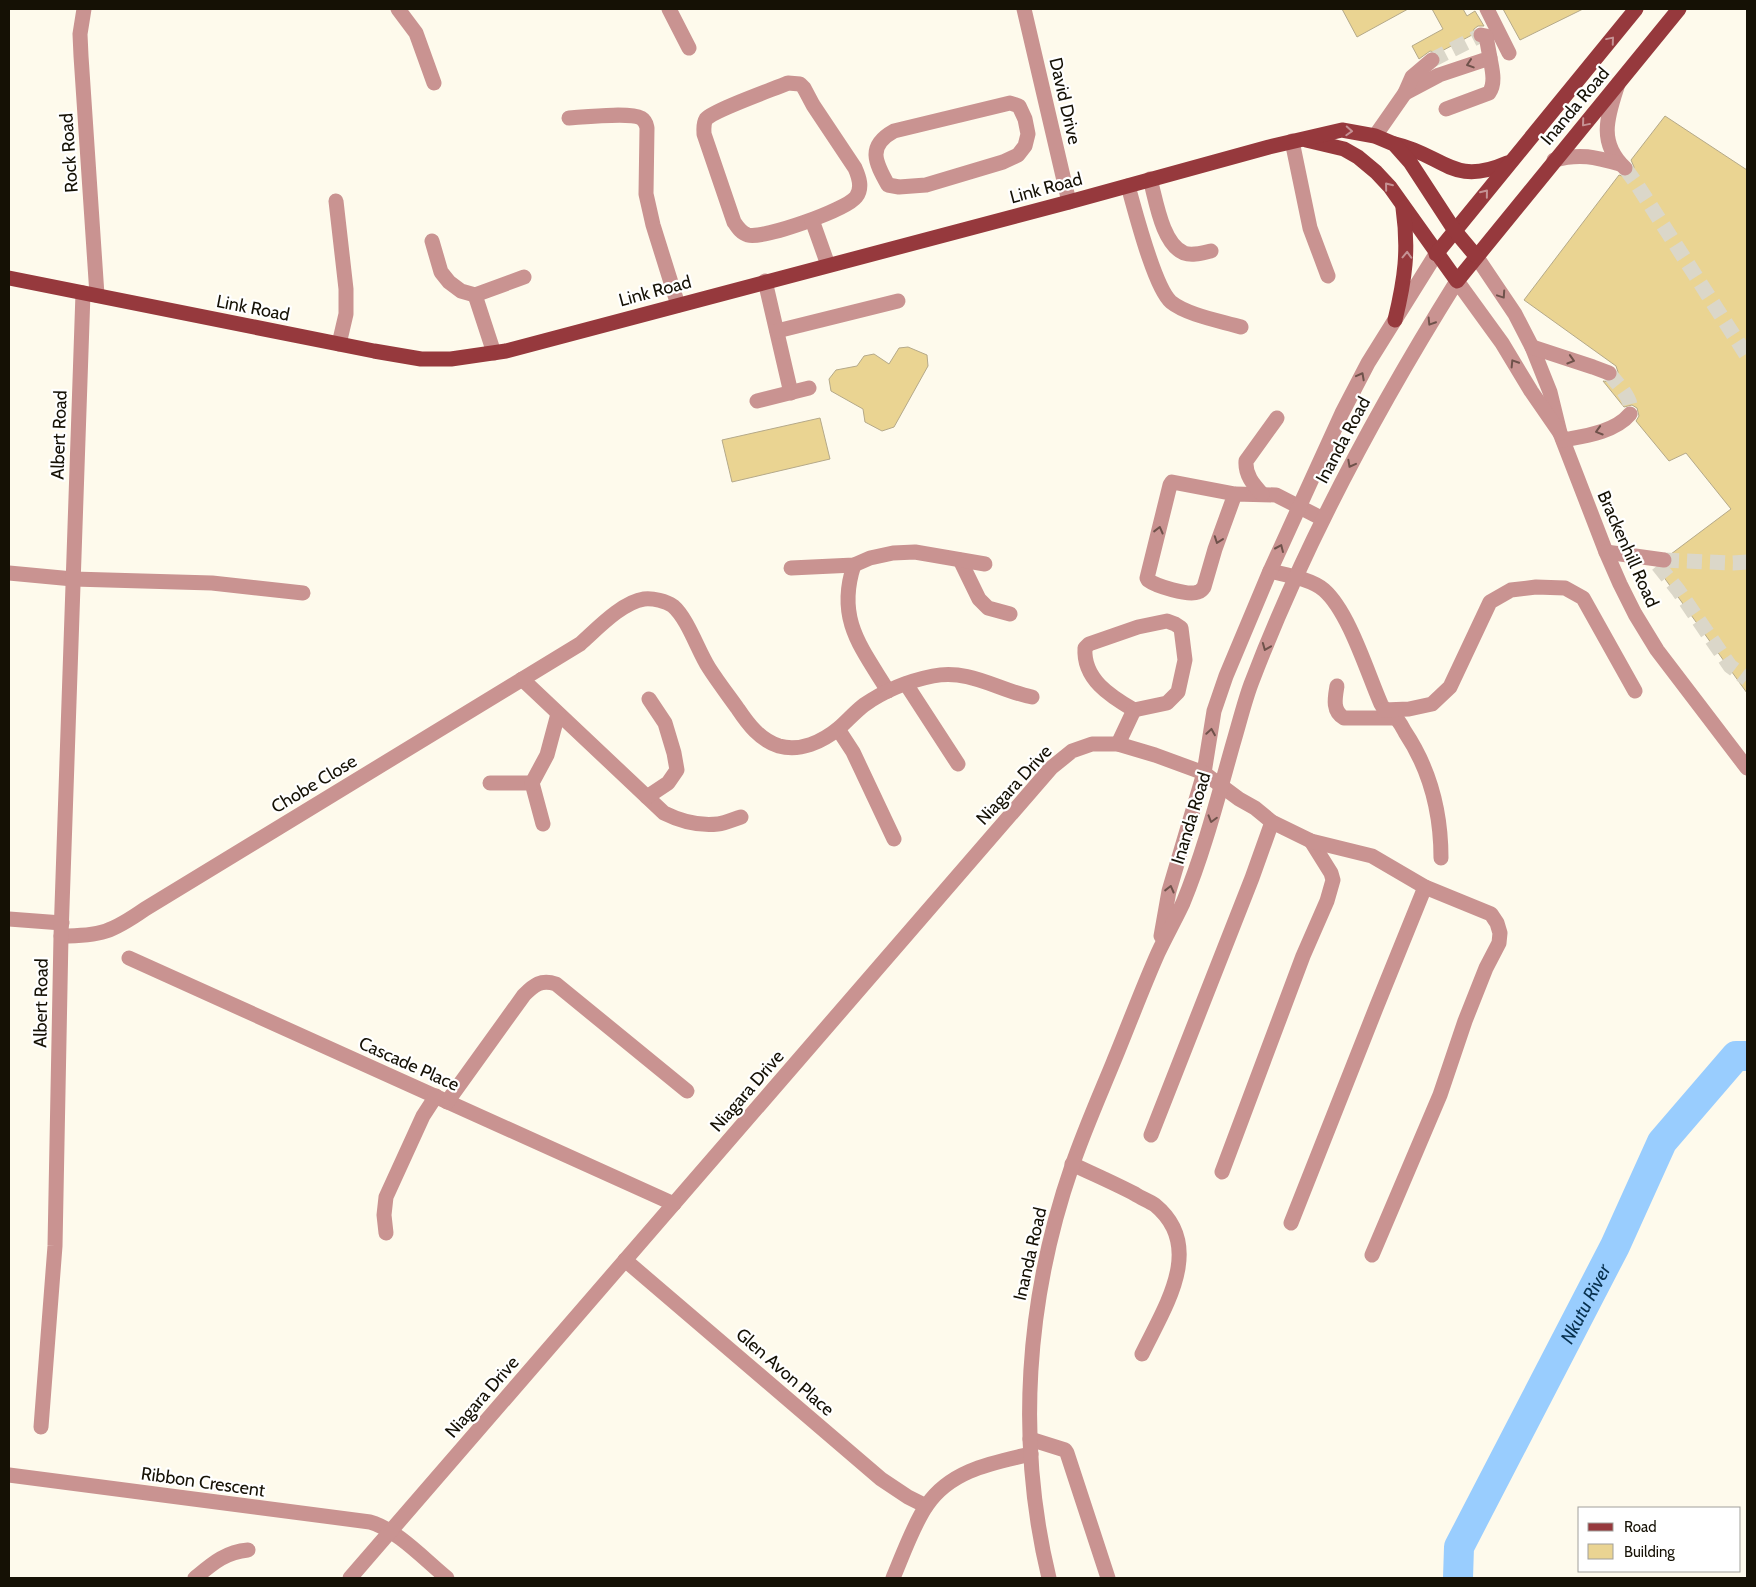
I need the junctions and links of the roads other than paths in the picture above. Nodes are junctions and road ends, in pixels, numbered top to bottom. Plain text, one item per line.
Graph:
1 (84, 9) edge
2 (398, 9) edge
3 (669, 9) edge
4 (1024, 9) edge
5 (1487, 9) edge
6 (1636, 9) edge
7 (1679, 9) edge
8 (1481, 35) dead end
9 (689, 48) dead end
10 (1509, 53) dead end
11 (1490, 58) junction
12 (1432, 60) tunnel mouth
13 (1620, 81) junction
14 (434, 82) dead end
15 (1405, 93) junction
16 (1446, 109) dead end
17 (1048, 112) junction
18 (569, 118) dead end
19 (1025, 120) junction
20 (1375, 136) junction
21 (1297, 140) junction
22 (1394, 144) junction
23 (1358, 157) junction
24 (1554, 160) junction
25 (1510, 162) junction
26 (1150, 180) junction
27 (1128, 186) junction
28 (336, 201) dead end
29 (1069, 202) junction
30 (1403, 205) junction
31 (812, 220) junction
32 (1455, 231) junction
33 (432, 241) dead end
34 (1211, 251) dead end
35 (1436, 254) junction
36 (1476, 256) junction
37 (828, 264) junction
38 (1328, 276) dead end
39 (524, 277) dead end
40 (9, 278) edge
41 (765, 281) junction
42 (1456, 281) junction
43 (90, 294) junction
44 (475, 296) junction
45 (898, 301) dead end
46 (678, 305) junction
47 (1395, 320) junction
48 (1240, 327) dead end
49 (777, 331) junction
50 (339, 344) junction
51 (1532, 347) junction
52 (494, 353) junction
53 (1609, 373) tunnel mouth
54 (809, 388) dead end
55 (791, 392) junction
56 (757, 400) dead end
57 (1630, 414) dead end
58 (1277, 418) dead end
59 (1562, 436) junction
60 (1235, 494) junction
61 (1262, 494) junction
62 (1299, 507) junction
63 (1323, 519) junction
64 (1606, 552) junction
65 (960, 560) junction
66 (1655, 561) tunnel mouth
67 (985, 564) dead end
68 (854, 565) junction
69 (791, 568) dead end
70 (1270, 571) junction
71 (9, 573) edge
72 (1295, 578) junction
73 (73, 579) junction
74 (303, 593) dead end
75 (1010, 614) dead end
76 (522, 679) junction
77 (906, 684) junction
78 (1337, 686) dead end
79 (1635, 690) dead end
80 (888, 691) junction
81 (1032, 698) dead end
82 (649, 699) dead end
83 (1134, 710) junction
84 (558, 714) junction
85 (1390, 714) junction
86 (838, 729) junction
87 (1118, 744) junction
88 (958, 764) dead end
89 (1747, 768) edge
90 (1204, 773) junction
91 (532, 783) junction
92 (490, 784) dead end
93 (1222, 785) junction
94 (646, 797) junction
95 (741, 817) dead end
96 (1272, 822) junction
97 (543, 824) dead end
98 (894, 839) dead end
99 (1311, 841) junction
100 (1441, 858) dead end
101 (1425, 887) junction
102 (9, 920) edge
103 (62, 930) junction
104 (1157, 954) junction
105 (130, 958) dead end
106 (687, 1090) dead end
107 (442, 1099) junction
108 (1151, 1135) dead end
109 (1072, 1164) junction
110 (1222, 1172) dead end
111 (674, 1204) junction
112 (1291, 1223) dead end
113 (386, 1233) dead end
114 (1372, 1255) dead end
115 (625, 1260) junction
116 (1142, 1354) dead end
117 (41, 1428) dead end
118 (1030, 1447) junction
119 (9, 1475) edge
120 (926, 1506) junction
121 (391, 1532) junction
122 (248, 1550) dead end
123 (195, 1578) edge
124 (350, 1578) edge
125 (447, 1578) edge
126 (893, 1578) edge
127 (1049, 1578) edge
128 (1108, 1578) edge

1 - 43 street, Rock Road
2 - 14 street
3 - 9 street
4 - 17 street, David Drive
5 - 10 street
25 -> 6 main road, Inanda Road
7 - 13 main road, Inanda Road
8 - 11 street
11 -> 15 street
11 - 16 street
12 - 15 street
13 -> 24 main road, Inanda Road
13 - 24 street
15 - 20 street
17 - 19 street
17 - 29 street, David Drive
18 - 46 street
19 - 19 street
21 -> 20 main road, Link Road
20 - 22 main road, Link Road
20 - 23 main road
21 - 23 main road, Link Road
21 - 26 main road, Link Road
21 - 38 street
22 - 25 main road
22 - 32 main road, Link Road
30 -> 23 main road, Link Road
24 - 36 main road, Inanda Road
32 -> 25 main road, Inanda Road
26 - 27 main road, Link Road
26 - 34 street
27 - 29 main road, Link Road
27 - 48 street
28 - 50 street
29 - 37 main road, Link Road
30 - 35 main road, Link Road
47 -> 30 main road
31 - 31 street
31 - 37 street
32 - 35 main road, Inanda Road
32 - 36 main road, Link Road
33 - 44 street
35 - 42 main road, Link Road
35 - 47 street, Inanda Road
36 - 42 main road, Inanda Road
36 -> 51 street, Brackenhill Road
37 - 41 main road, Link Road
39 - 44 street
40 - 43 main road, Link Road
41 - 46 main road, Link Road
41 - 49 street
59 -> 42 street, Brackenhill Road
42 -> 63 street, Inanda Road
43 - 50 main road, Link Road
43 - 73 street, Albert Road
44 - 52 street
45 - 49 street
46 - 52 main road, Link Road
62 -> 47 street, Inanda Road
49 - 55 street
50 - 52 main road, Link Road
51 -> 53 street
51 - 59 street, Brackenhill Road
54 - 55 street
55 - 56 street
57 -> 59 street
58 - 61 street
59 - 64 street, Brackenhill Road
60 -> 60 street
60 - 61 street
61 - 62 street
62 - 63 street
70 -> 62 street, Inanda Road
63 - 72 street, Inanda Road
64 - 66 street
64 - 89 street, Brackenhill Road
65 - 67 street
65 - 68 street
65 - 75 street
68 - 69 street
68 - 80 street
70 - 72 street
90 -> 70 street, Inanda Road
71 - 73 street
72 - 85 street
72 -> 93 street, Inanda Road
73 - 74 street
73 - 103 street, Albert Road
76 - 84 street
76 - 86 street, Chobe Close
76 - 103 street, Chobe Close
77 - 80 street, Chobe Close
77 - 81 street, Chobe Close
77 - 88 street
78 - 85 street
79 - 85 street
80 - 86 street, Chobe Close
82 - 94 street
83 - 83 street
83 - 87 street
84 - 91 street
84 - 94 street
85 - 100 street
86 - 98 street
87 - 90 street, Niagara Drive
87 - 111 street, Niagara Drive
90 - 93 street, Niagara Drive
104 -> 90 street, Inanda Road
91 - 92 street
91 - 97 street
93 - 96 street, Niagara Drive
93 -> 104 street, Inanda Road
94 - 95 street
96 - 99 street, Niagara Drive
96 - 108 street
99 - 101 street, Niagara Drive
99 - 110 street
101 - 112 street
101 - 114 street, Niagara Drive
102 - 103 street, Chobe Close
103 - 117 street, Albert Road
104 - 109 street, Inanda Road
105 - 107 street, Cascade Place
106 - 107 street
107 - 111 street, Cascade Place
107 - 113 street
109 - 116 street
109 - 118 street, Inanda Road
111 - 115 street, Niagara Drive
115 - 120 street, Glen Avon Place
115 - 121 street, Niagara Drive
118 - 120 street
118 - 127 street, Inanda Road
118 - 128 street
119 - 121 street, Ribbon Crescent
120 - 126 street
121 - 124 street, Niagara Drive
121 - 125 street, Ribbon Crescent
122 - 123 street

